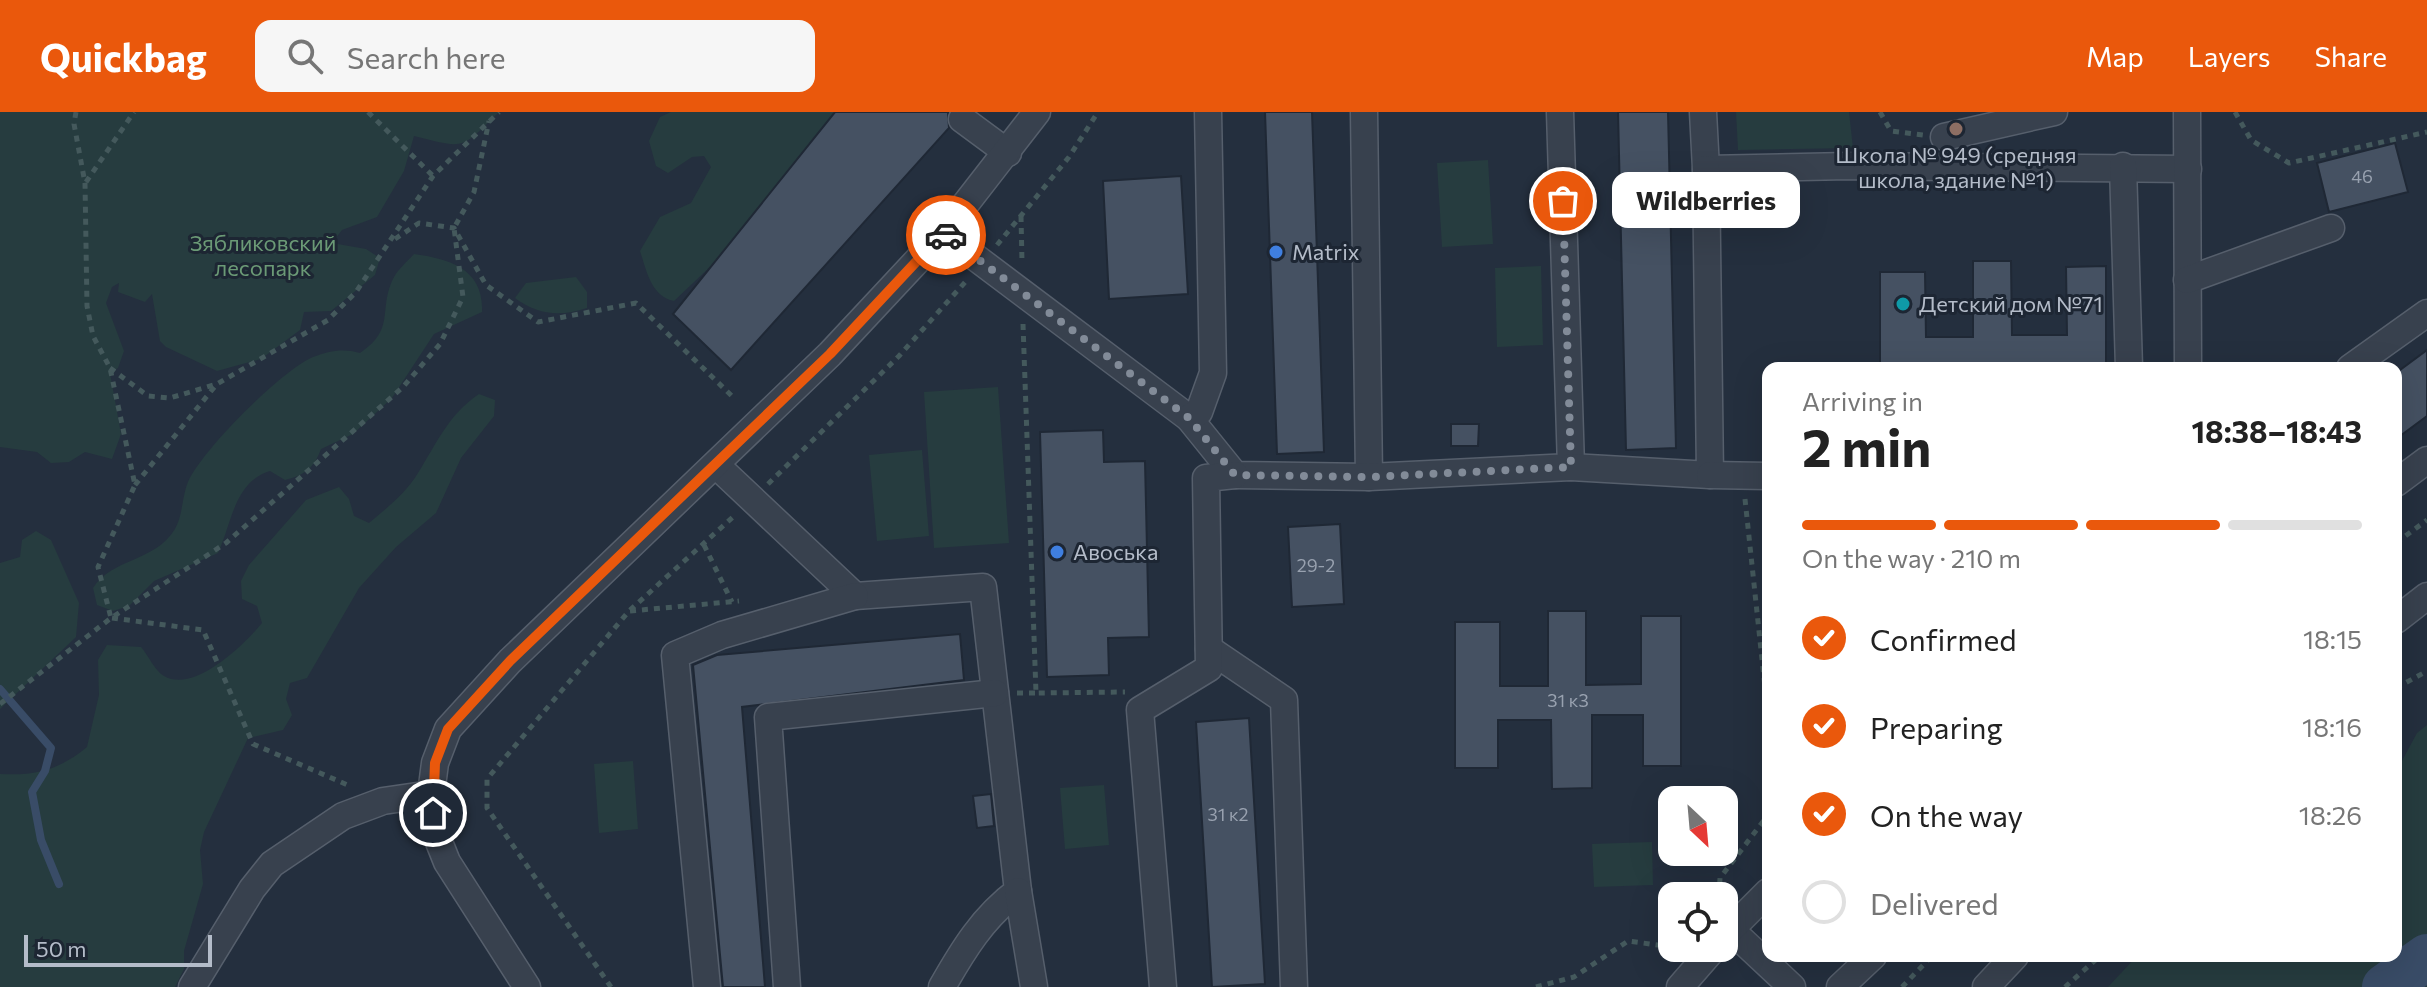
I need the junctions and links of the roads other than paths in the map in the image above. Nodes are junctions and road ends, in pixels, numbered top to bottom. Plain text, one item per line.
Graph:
1 (1037, 112) edge
2 (1208, 112) edge
3 (1364, 112) edge
4 (1560, 112) edge
5 (1703, 112) edge
6 (2054, 112) edge
7 (2187, 112) edge
8 (962, 119) dead end
9 (1944, 137) road end
10 (1008, 153) junction
11 (2123, 166) junction
12 (1706, 169) junction
13 (2188, 169) junction
14 (2331, 228) dead end
15 (943, 233) junction
16 (2187, 280) junction
17 (2427, 313) edge
18 (2129, 362) edge
19 (2188, 362) edge
20 (2358, 362) edge
21 (1189, 418) junction
22 (2427, 460) edge
23 (716, 465) junction
24 (1571, 467) junction
25 (1235, 475) junction
26 (1710, 475) junction
27 (1369, 477) junction
28 (1756, 477) edge
29 (2402, 479) edge
30 (855, 596) junction
31 (2427, 596) edge
32 (2402, 615) edge
33 (1209, 649) junction
34 (995, 693) junction
35 (431, 794) junction
36 (1018, 891) junction
37 (1762, 898) edge
38 (1738, 923) edge
39 (1738, 949) edge
40 (1702, 962) edge
41 (1867, 962) edge
42 (2009, 962) edge
43 (192, 987) edge
44 (527, 987) edge
45 (707, 987) edge
46 (787, 987) edge
47 (942, 987) edge
48 (1034, 987) edge
49 (1163, 987) edge
50 (1294, 987) edge
51 (1680, 987) edge
52 (1792, 987) edge
53 (1840, 987) edge
54 (1986, 987) edge

1 - 10 street
2 - 21 street
3 - 27 street
4 - 24 street
5 - 12 street
6 - 9 street
7 - 13 street
8 - 10 street
10 - 15 street
11 - 12 street
11 - 13 street
11 - 18 street
12 - 26 street
13 - 16 street
14 - 16 street
15 - 21 street
15 - 23 street
16 - 19 street
17 - 20 street
21 - 25 street
22 - 29 street
23 - 30 street
23 - 35 street
24 - 26 street
24 - 27 street
25 - 27 street
25 - 33 street
26 - 28 street
30 - 34 street
30 - 45 street
31 - 32 street
33 - 49 street
33 - 50 street
34 - 36 street
34 - 46 street
35 - 43 street
35 - 44 street
36 - 47 street
36 - 48 street
37 - 38 street
39 - 52 street
40 - 51 street
41 - 53 street
42 - 54 street

